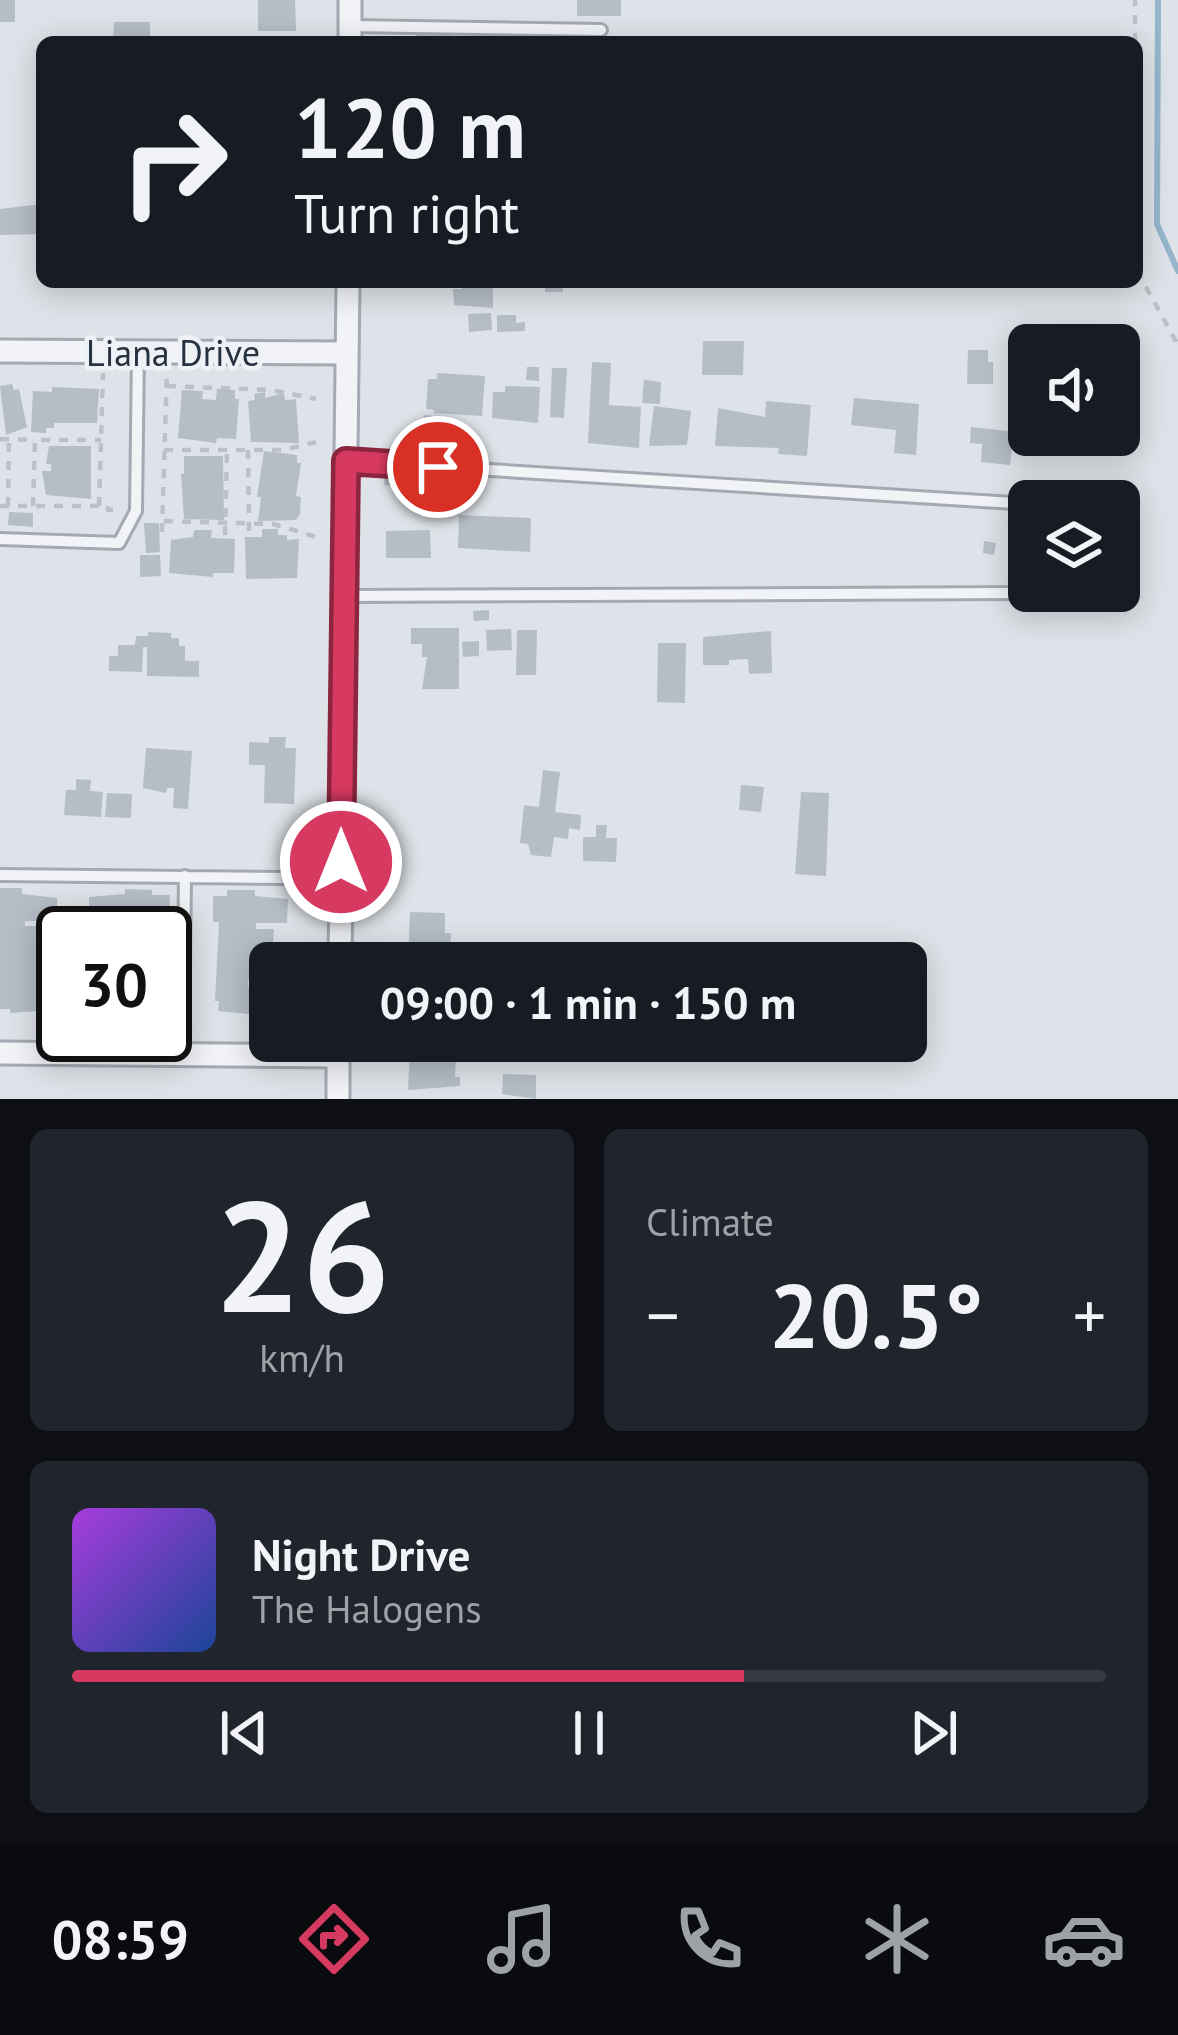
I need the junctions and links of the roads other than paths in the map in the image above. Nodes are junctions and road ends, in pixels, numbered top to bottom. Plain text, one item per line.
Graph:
1 (350, 0) edge
2 (601, 30) dead end
3 (350, 34) edge
4 (348, 288) edge
5 (0, 351) edge
6 (138, 352) junction
7 (347, 353) junction
8 (346, 461) junction
9 (1008, 503) edge
10 (0, 539) edge
11 (1008, 593) edge
12 (343, 596) junction
13 (0, 875) edge
14 (184, 877) junction
15 (287, 878) dead end
16 (184, 906) edge
17 (340, 942) edge
18 (249, 1052) edge
19 (0, 1053) edge
20 (36, 1053) edge
21 (192, 1055) edge
22 (338, 1062) edge
23 (338, 1099) edge

1 - 3 street
2 - 3 lane
4 - 7 street
5 - 6 street, Liana Drive
6 - 7 street, Liana Drive
6 - 10 lane
7 - 8 street
8 - 9 lane
8 - 12 street
11 - 12 lane
12 - 17 street
13 - 14 lane
14 - 15 lane
14 - 16 lane
18 - 21 street
19 - 20 street
22 - 23 street

